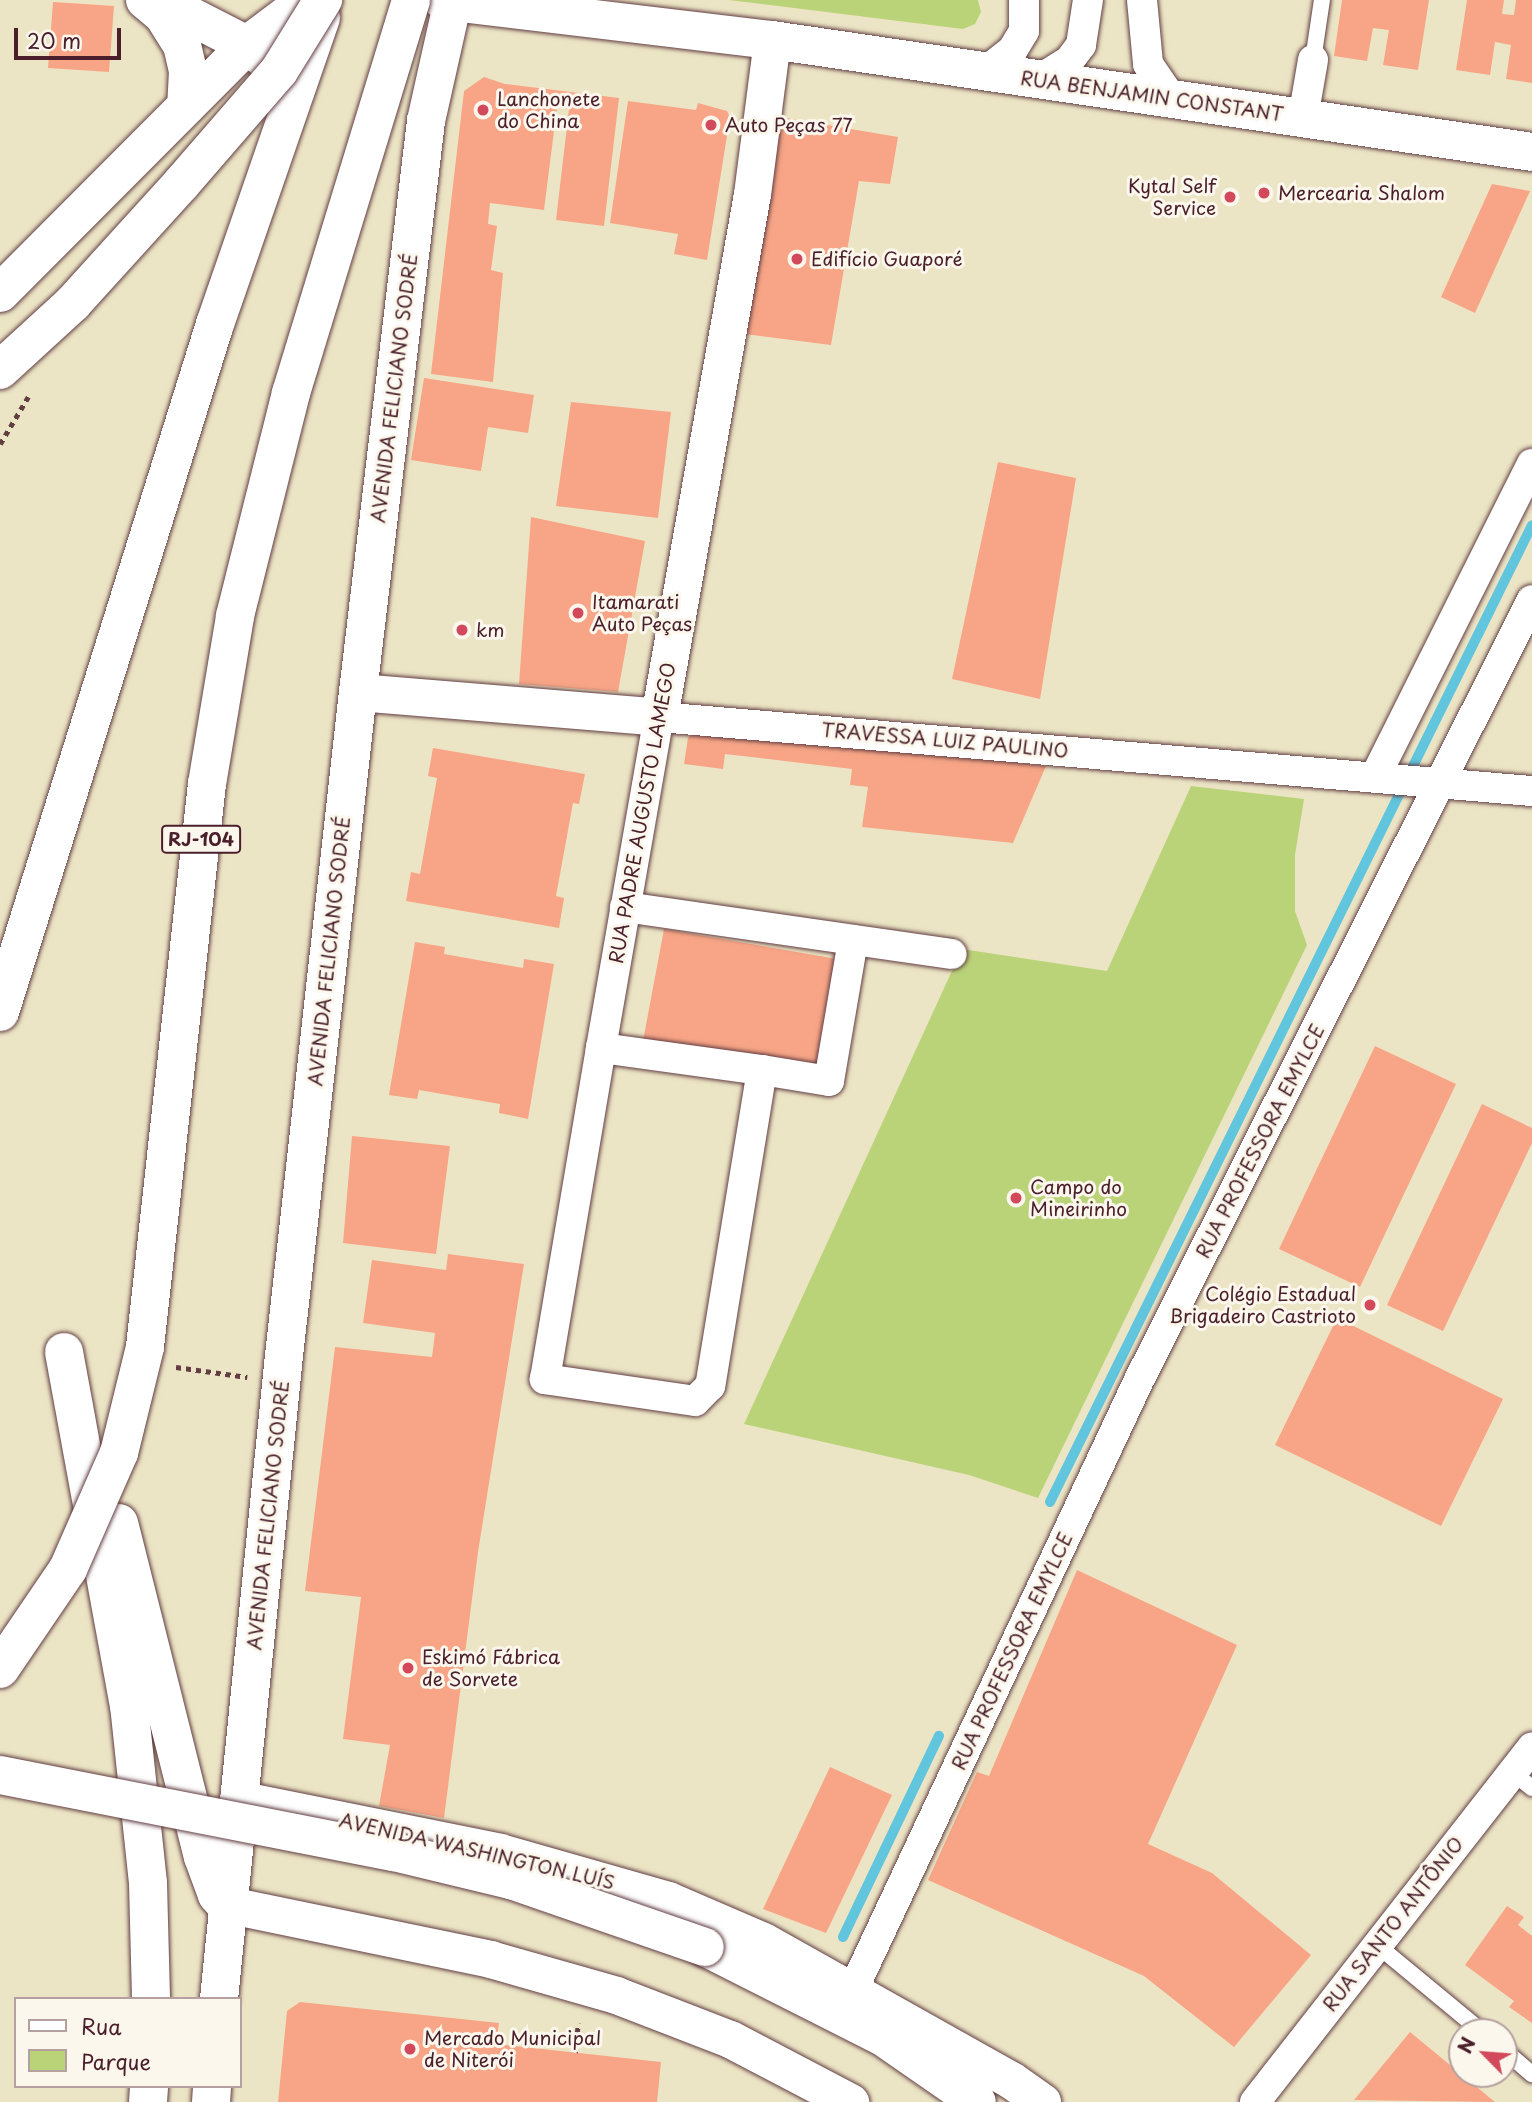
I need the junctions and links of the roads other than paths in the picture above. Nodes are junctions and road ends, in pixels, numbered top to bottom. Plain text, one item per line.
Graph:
1 (145, 0) edge
2 (159, 0) edge
3 (307, 0) edge
4 (326, 0) edge
5 (411, 0) edge
6 (1024, 0) edge
7 (1088, 0) edge
8 (1142, 0) edge
9 (1322, 0) edge
10 (449, 1) edge
11 (772, 40) junction
12 (247, 45) junction
13 (1313, 60) joint
14 (986, 72) junction
15 (1041, 79) junction
16 (1172, 99) junction
17 (186, 106) junction
18 (289, 107) junction
19 (1303, 118) junction
20 (1532, 152) edge
21 (0, 293) edge
22 (0, 370) edge
23 (1532, 464) edge
24 (1532, 600) edge
25 (358, 692) junction
26 (659, 717) junction
27 (1376, 775) junction
28 (1443, 780) junction
29 (1532, 791) edge
30 (625, 907) junction
31 (853, 940) junction
32 (952, 954) dead end
33 (0, 1012) edge
34 (600, 1048) junction
35 (762, 1070) junction
36 (0, 1668) edge
37 (1532, 1747) edge
38 (0, 1775) edge
39 (1522, 1779) edge
40 (238, 1799) junction
41 (225, 1904) junction
42 (1377, 1945) junction
43 (853, 1990) junction
44 (151, 1997) edge
45 (219, 1997) edge
46 (1465, 2018) edge
47 (1518, 2062) edge
48 (1532, 2074) edge
49 (850, 2102) edge
50 (977, 2102) edge
51 (1042, 2102) edge
52 (1255, 2102) edge

1 - 17 main road
2 - 12 main road
3 - 12 main road
4 - 18 main road
4 - 22 main road, bridge
5 - 36 main road, RJ-104, bridge
6 - 14 street
7 - 15 street
8 - 16 street
9 - 13 lane
10 - 11 main road, RUA BENJAMIN CONSTANT
10 - 25 main road, AVENIDA FELICIANO SODRÉ
11 - 14 main road, RUA BENJAMIN CONSTANT
11 - 26 street, RUA PADRE AUGUSTO LAMEGO
12 - 17 main road
12 - 18 main road
13 - 19 street
14 - 15 main road, RUA BENJAMIN CONSTANT
15 - 16 main road, RUA BENJAMIN CONSTANT
16 - 19 main road, RUA BENJAMIN CONSTANT
17 - 21 main road
18 - 33 main road
19 - 20 main road, RUA BENJAMIN CONSTANT
23 - 27 street
24 - 28 street, RUA PROFESSORA EMYLCE
25 - 26 street, TRAVESSA LUIZ PAULINO
25 - 40 main road, AVENIDA FELICIANO SODRÉ
26 - 27 street, TRAVESSA LUIZ PAULINO
26 - 30 street, RUA PADRE AUGUSTO LAMEGO
27 - 28 street, TRAVESSA LUIZ PAULINO
28 - 29 street, TRAVESSA LUIZ PAULINO
28 - 43 street, RUA PROFESSORA EMYLCE
30 - 31 street
30 - 34 street, RUA PADRE AUGUSTO LAMEGO
31 - 32 street
31 - 35 street
34 - 35 street
34 - 35 street, RUA PADRE AUGUSTO LAMEGO
37 - 39 street, RUA SANTO ANTÔNIO
38 - 50 main road, bridge
39 - 42 street, RUA SANTO ANTÔNIO
40 - 41 main road, AVENIDA FELICIANO SODRÉ
40 - 43 street, AVENIDA WASHINGTON LUÍS
41 - 44 main road
41 - 45 main road, AVENIDA FELICIANO SODRÉ
41 - 49 street
42 - 46 lane
42 - 52 street, RUA SANTO ANTÔNIO
43 - 51 street, AVENIDA WASHINGTON LUÍS
47 - 48 lane

